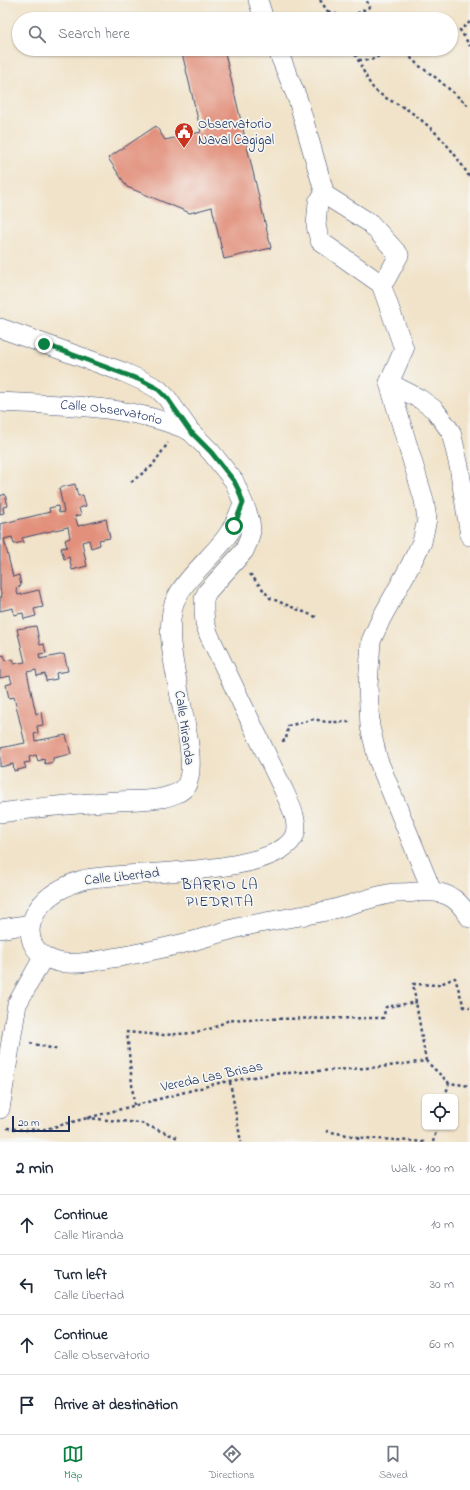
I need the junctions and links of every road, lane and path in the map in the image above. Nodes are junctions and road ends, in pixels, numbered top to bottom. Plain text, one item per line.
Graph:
1 (258, 0) edge
2 (320, 0) edge
3 (366, 0) edge
4 (262, 12) edge
5 (329, 12) edge
6 (360, 12) edge
7 (470, 22) edge
8 (470, 46) edge
9 (280, 56) edge
10 (356, 56) edge
11 (380, 56) edge
12 (409, 56) edge
13 (359, 60) junction
14 (470, 107) edge
15 (470, 178) edge
16 (325, 195) junction
17 (381, 284) junction
18 (0, 328) edge
19 (389, 383) junction
20 (0, 402) edge
21 (185, 428) junction
22 (131, 482) dead end
23 (243, 503) junction
24 (470, 536) edge
25 (237, 558) junction
26 (316, 617) dead end
27 (370, 721) junction
28 (263, 748) junction
29 (0, 813) edge
30 (432, 891) junction
31 (470, 918) edge
32 (30, 924) junction
33 (0, 929) edge
34 (44, 956) junction
35 (416, 1002) junction
36 (470, 1008) edge
37 (426, 1061) junction
38 (230, 1081) junction
39 (449, 1083) junction
40 (470, 1086) edge
41 (446, 1094) edge
42 (134, 1105) junction
43 (0, 1109) edge
44 (85, 1118) junction
45 (6, 1128) dead end
46 (436, 1130) edge
47 (326, 1131) dead end
48 (358, 1137) junction
49 (178, 1138) dead end
50 (241, 1142) edge
51 (358, 1142) edge
52 (426, 1142) edge
53 (433, 1142) edge

1 - 4 street
2 - 5 path
3 - 6 path
7 - 8 path
9 - 16 street
10 - 13 path
11 - 13 path
12 - 14 path
13 - 15 path
16 - 17 street
16 - 17 street
17 - 19 street
18 - 21 street, Calle Observatorio
19 - 24 street
19 - 27 street
20 - 21 street, Calle Observatorio
21 - 22 path
21 - 23 street, Calle Libertad
23 - 25 street, Calle Libertad
23 - 29 street, Calle Miranda
25 - 26 path
25 - 28 street, Calle Libertad
27 - 28 path
27 - 30 street
28 - 32 street, Calle Libertad
30 - 31 street
30 - 34 street
32 - 33 street
32 - 34 street
34 - 43 street
35 - 36 path
35 - 37 path
35 - 42 path
37 - 38 path, Vereda Las Brisas
37 - 39 path
38 - 42 path, Vereda Las Brisas
38 - 50 path
39 - 40 path
39 - 41 path
42 - 44 path, Vereda Las Brisas
44 - 45 path, Vereda Las Brisas
44 - 49 path
46 - 53 path
47 - 48 path
48 - 51 path
48 - 52 path

